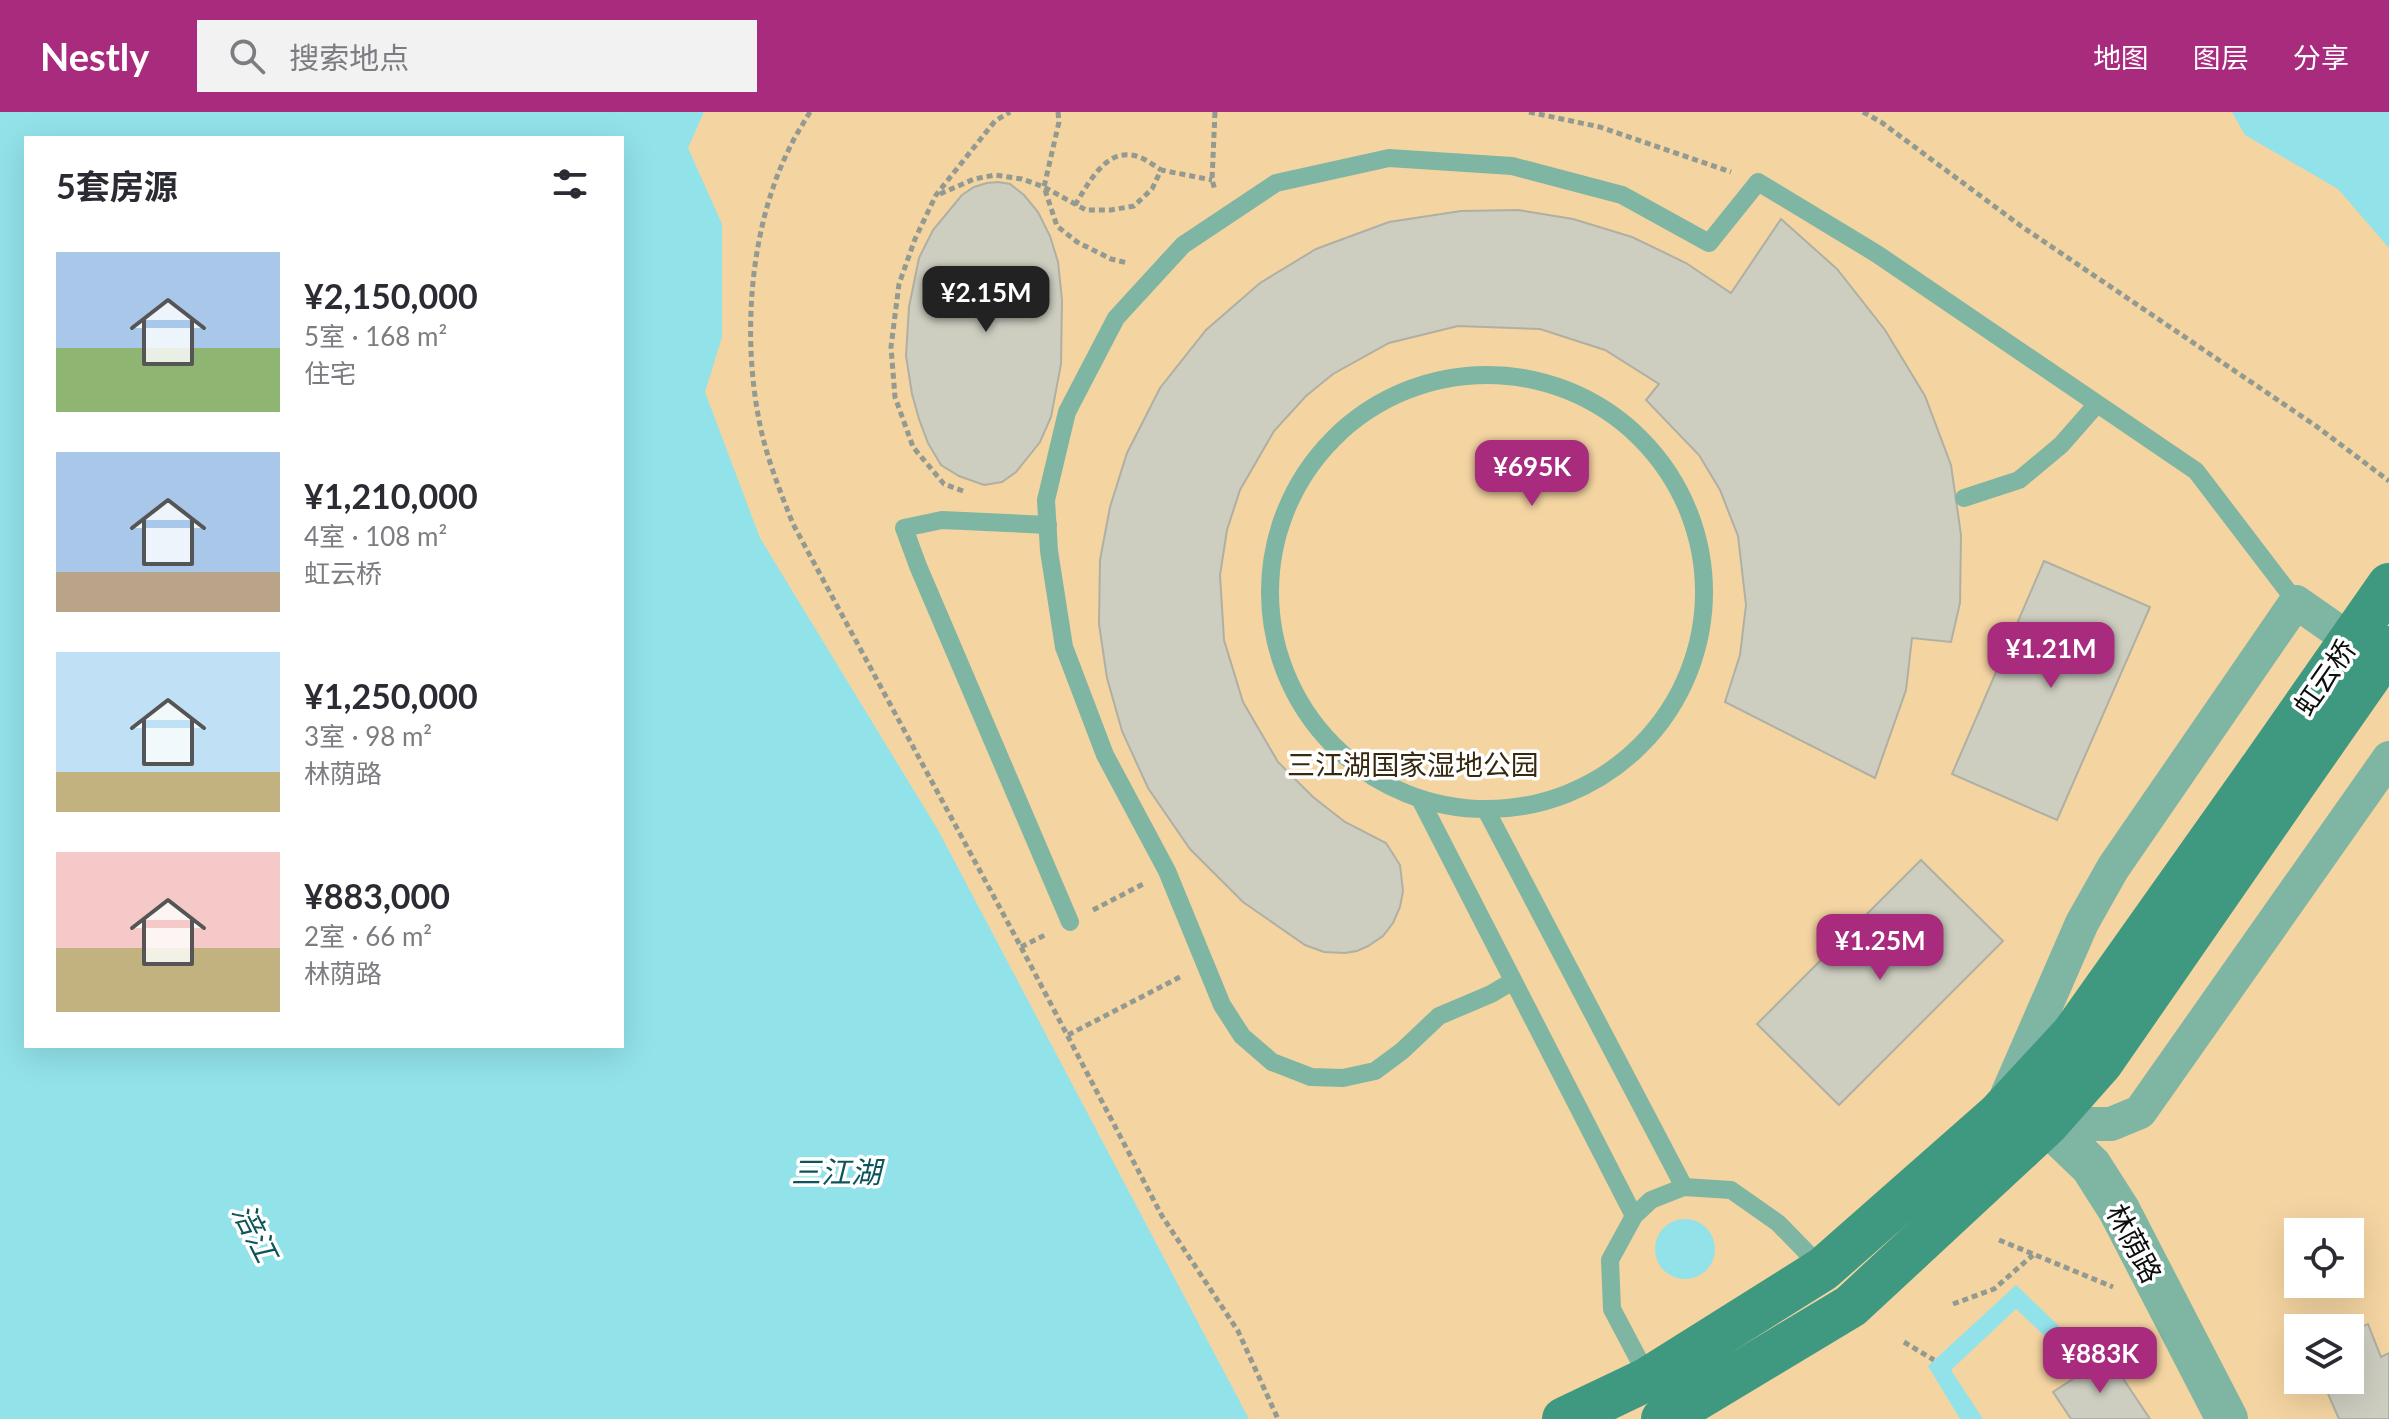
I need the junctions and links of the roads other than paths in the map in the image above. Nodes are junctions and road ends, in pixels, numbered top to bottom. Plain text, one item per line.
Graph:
1 (2097, 404) junction
2 (1964, 498) dead end
3 (1048, 525) junction
4 (2389, 585) edge
5 (2296, 602) junction
6 (2389, 648) edge
7 (2389, 667) edge
8 (2389, 758) edge
9 (2275, 780) junction
10 (1420, 799) junction
11 (1486, 810) junction
12 (1070, 922) dead end
13 (1513, 981) junction
14 (1999, 1114) junction
15 (2047, 1124) junction
16 (1684, 1187) junction
17 (1634, 1216) junction
18 (1823, 1269) junction
19 (1664, 1404) edge
20 (1564, 1419) edge
21 (2227, 1419) edge

1 - 2 lane
1 - 3 lane
1 - 5 lane
3 - 12 lane
3 - 13 lane
4 - 9 main road, 虹云桥, bridge
5 - 7 street
5 - 14 street
6 - 9 main road, 虹云桥, bridge
8 - 15 street
9 - 14 main road
9 - 15 main road
10 - 11 lane
10 - 11 lane
10 - 13 lane
11 - 16 lane
13 - 17 lane
14 - 18 main road
15 - 19 main road
15 - 21 street, 林荫路
16 - 17 lane
16 - 18 lane
17 - 19 lane
18 - 19 main road
19 - 20 main road

